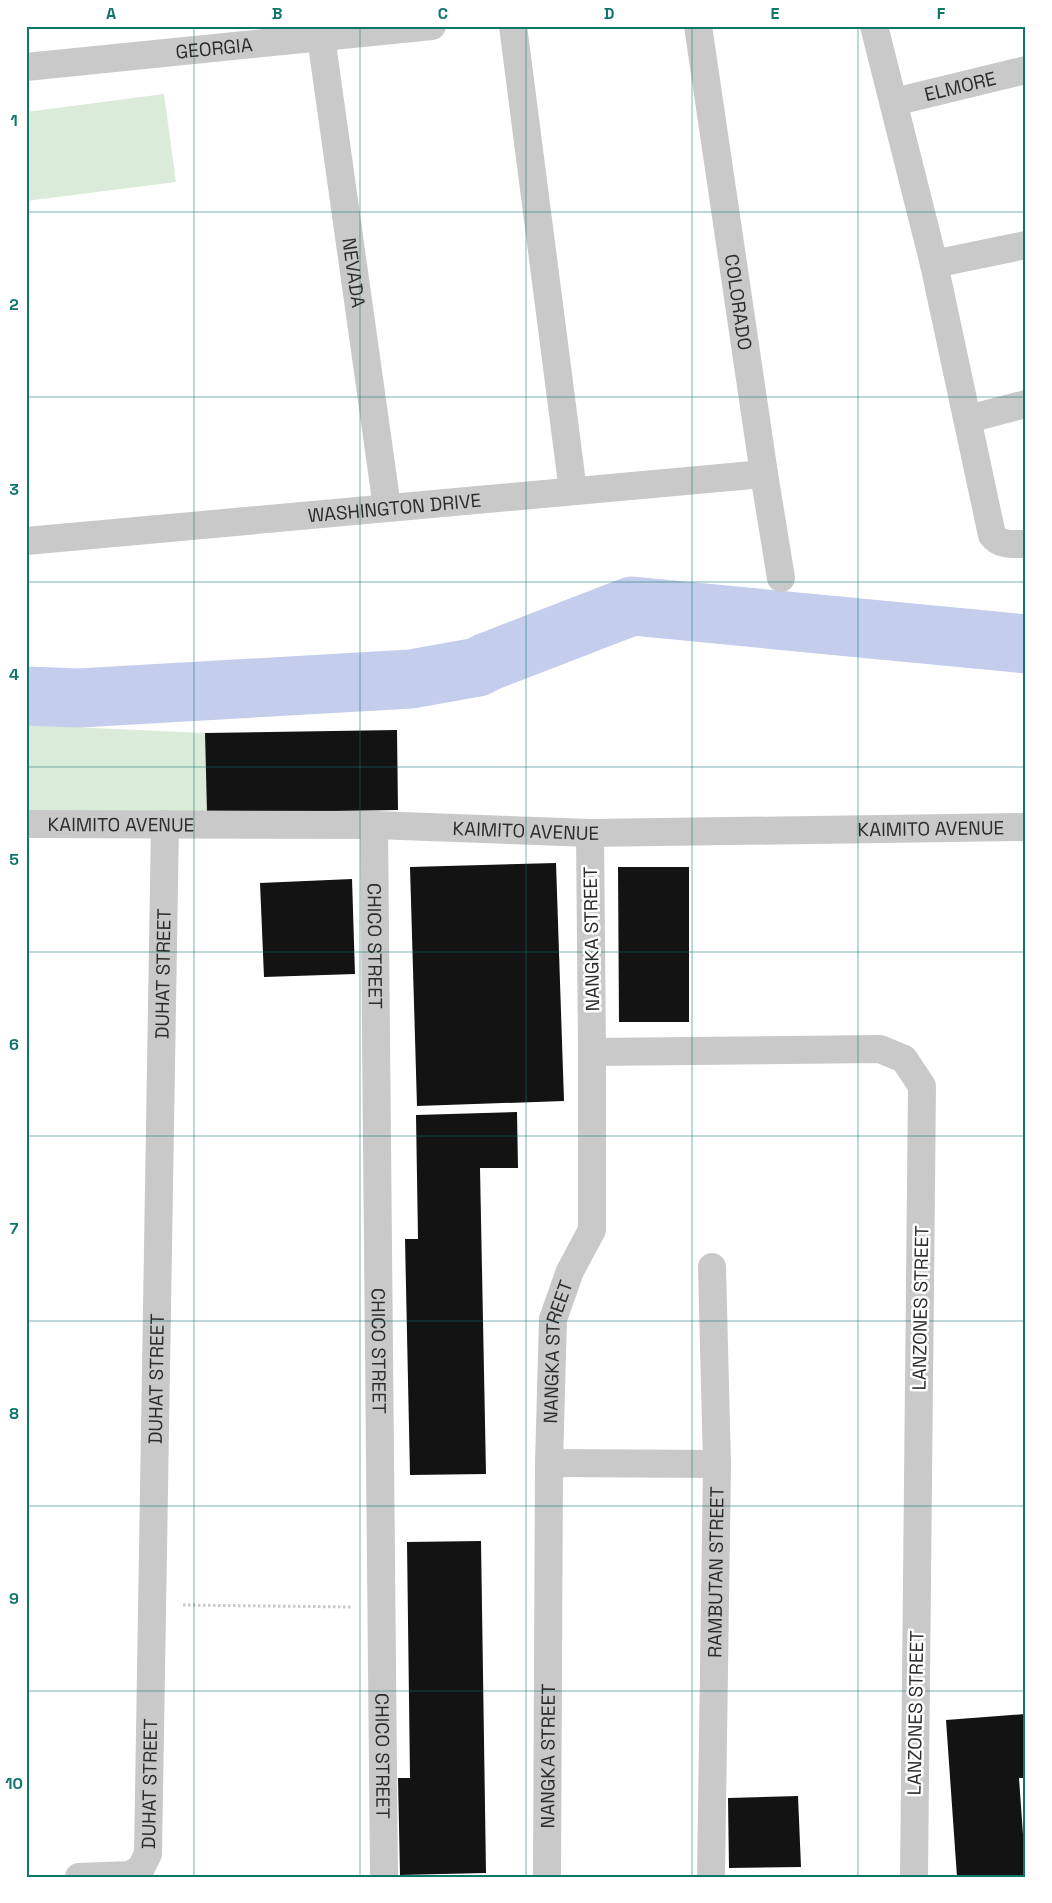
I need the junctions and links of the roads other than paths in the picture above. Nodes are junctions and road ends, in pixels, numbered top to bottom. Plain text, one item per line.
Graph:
1 (432, 26) edge
2 (513, 26) edge
3 (698, 26) edge
4 (874, 26) edge
5 (321, 37) junction
6 (26, 67) edge
7 (1026, 70) edge
8 (894, 102) junction
9 (1026, 245) edge
10 (934, 264) junction
11 (1026, 404) edge
12 (968, 419) junction
13 (764, 474) junction
14 (573, 491) junction
15 (387, 507) junction
16 (26, 541) edge
17 (1026, 544) edge
18 (781, 578) dead end
19 (26, 824) edge
20 (165, 824) junction
21 (374, 825) junction
22 (1026, 827) edge
23 (590, 833) junction
24 (592, 1052) junction
25 (712, 1267) dead end
26 (549, 1463) junction
27 (717, 1464) junction
28 (79, 1877) edge
29 (384, 1877) edge
30 (548, 1877) edge
31 (711, 1877) edge
32 (914, 1877) edge

1 - 5 street, GEORGIA
2 - 14 street
3 - 13 street, COLORADO
4 - 8 street
5 - 6 street, GEORGIA
5 - 15 street, NEVADA
7 - 8 street, ELMORE
8 - 10 street
9 - 10 street
10 - 12 street
11 - 12 street
12 - 17 street
13 - 14 street, WASHINGTON DRIVE
13 - 18 street, COLORADO
14 - 15 street, WASHINGTON DRIVE
15 - 16 street, WASHINGTON DRIVE
19 - 20 street, KAIMITO AVENUE
20 - 21 street, KAIMITO AVENUE
20 - 28 street, DUHAT STREET
21 - 23 street, KAIMITO AVENUE
21 - 29 street, CHICO STREET
22 - 23 street, KAIMITO AVENUE
23 - 24 street, NANGKA STREET
24 - 26 street, NANGKA STREET
24 - 32 street, LANZONES STREET
25 - 27 street, RAMBUTAN STREET
26 - 27 street
26 - 30 street, NANGKA STREET
27 - 31 street, RAMBUTAN STREET

